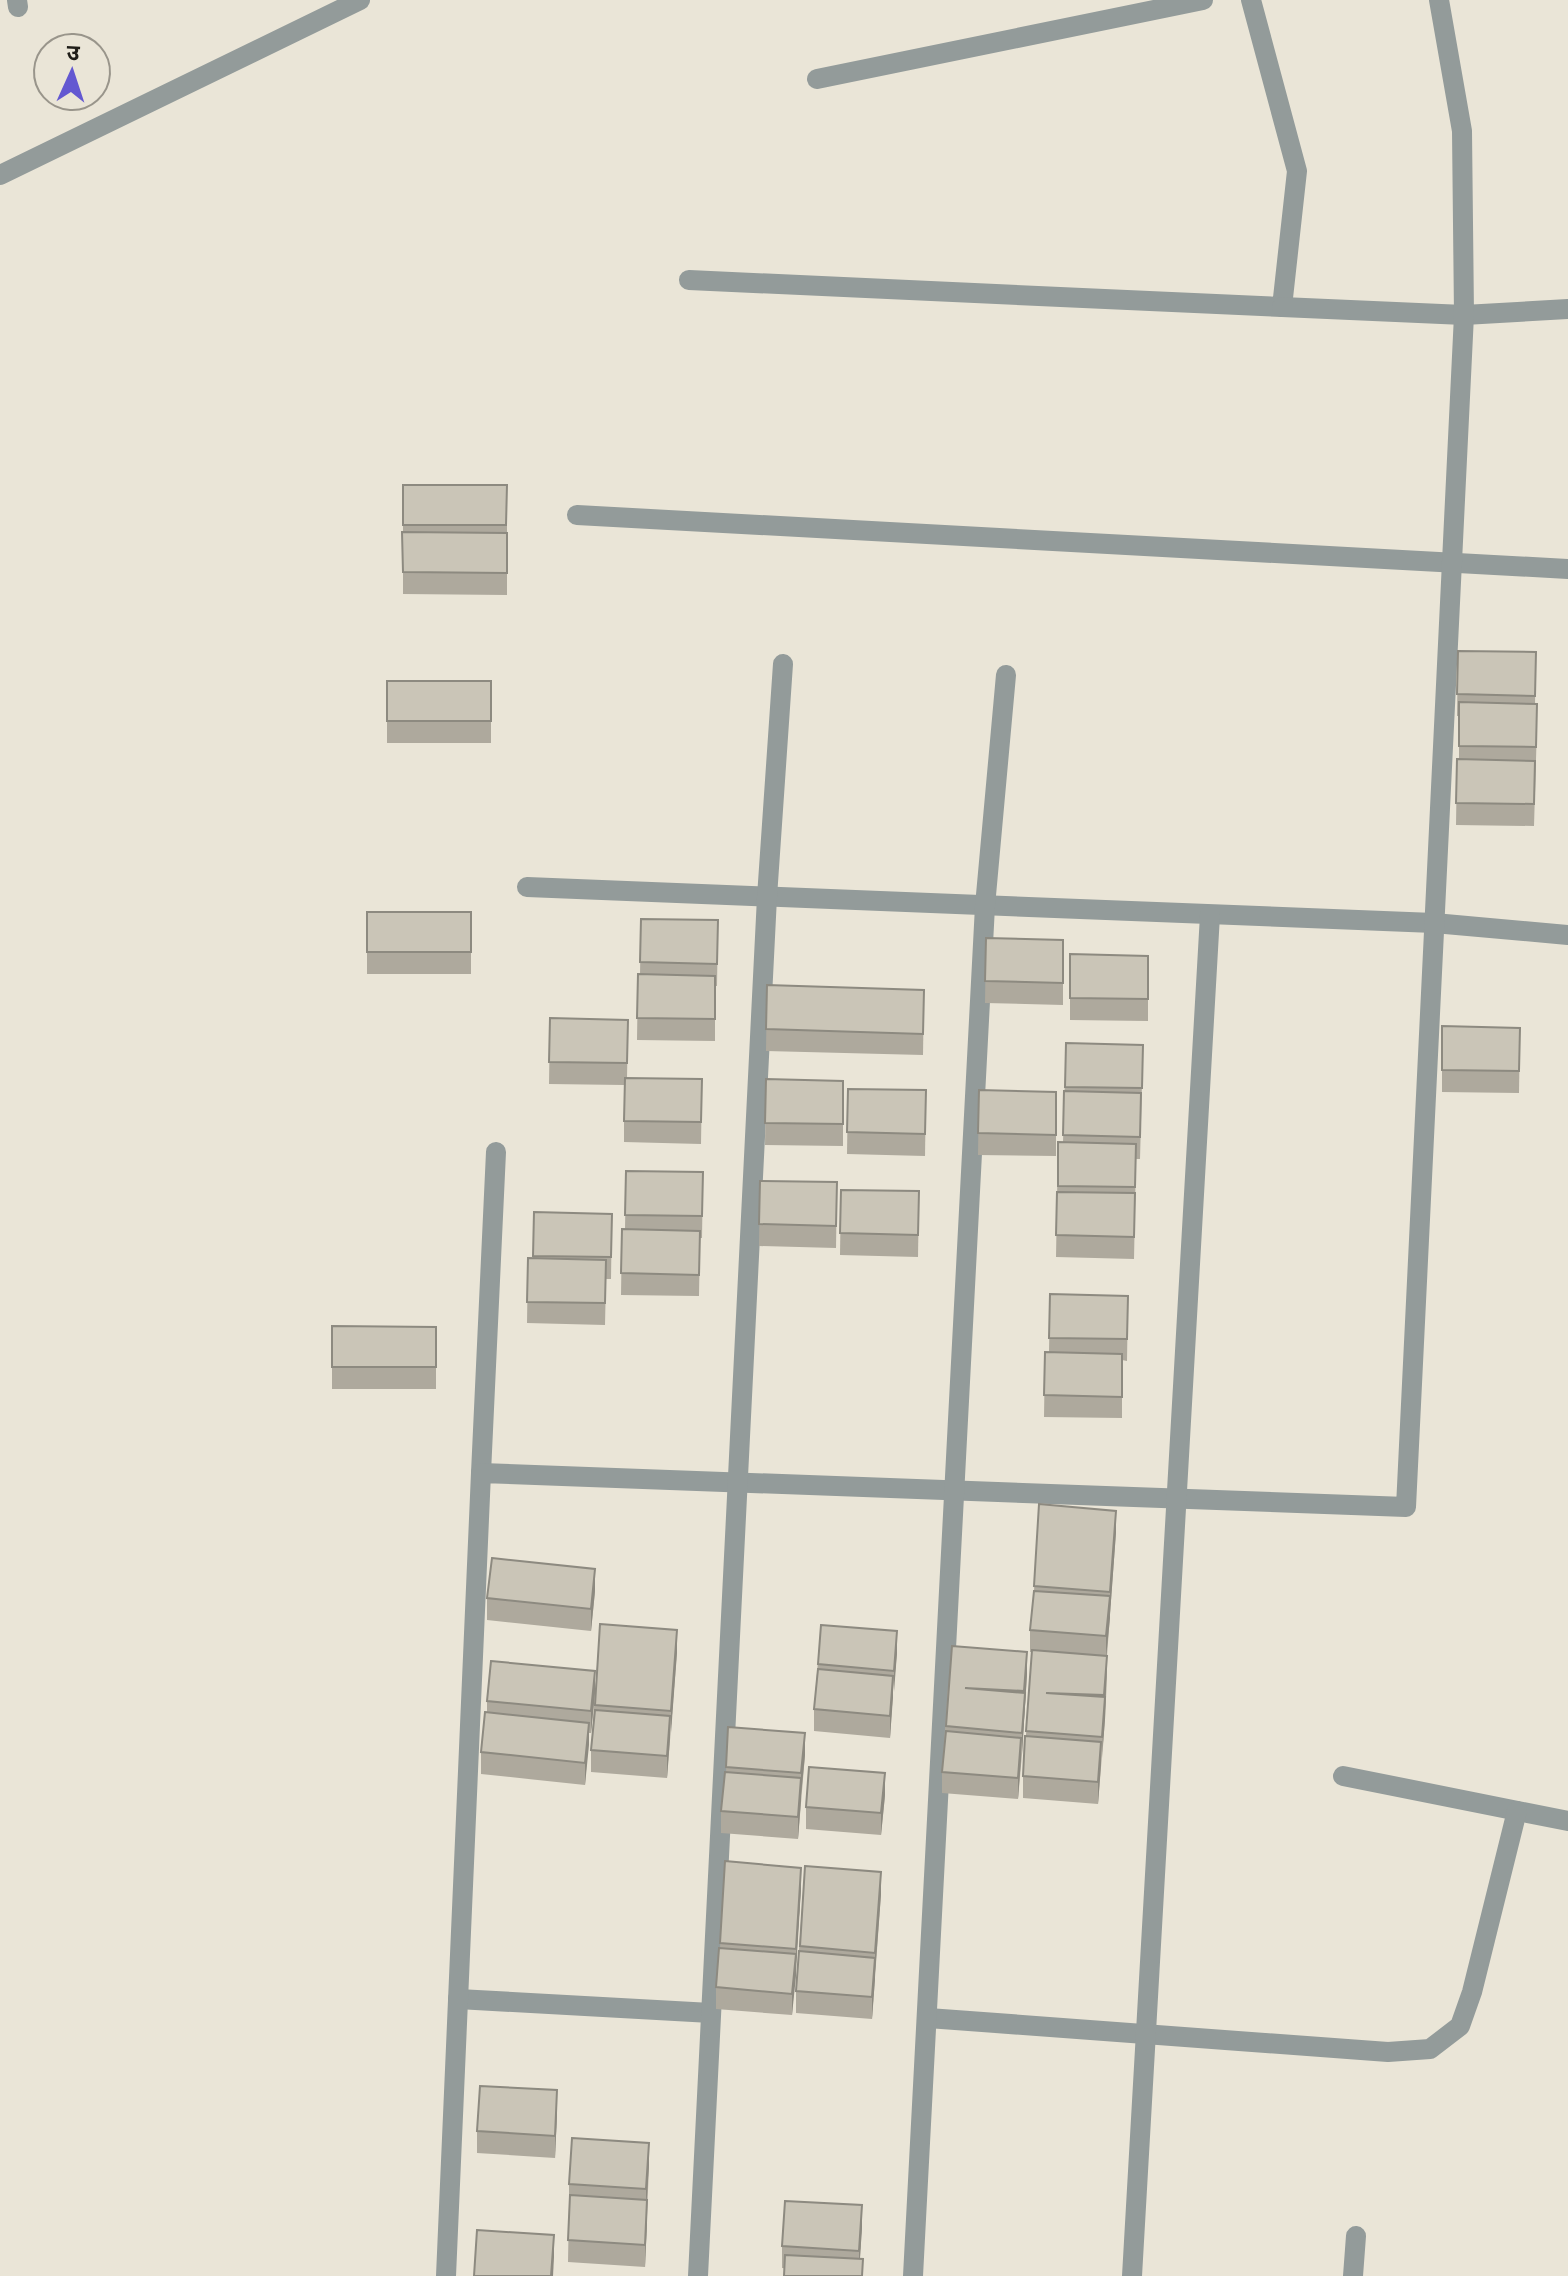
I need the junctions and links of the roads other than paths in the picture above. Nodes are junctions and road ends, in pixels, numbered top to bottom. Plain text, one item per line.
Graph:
1 (360, 0) edge
2 (1203, 0) edge
3 (1251, 0) edge
4 (1439, 0) edge
5 (817, 79) dead end
6 (0, 175) edge
7 (689, 280) dead end
8 (1282, 307) junction
9 (1568, 309) edge
10 (1464, 315) junction
11 (577, 515) dead end
12 (1452, 561) junction
13 (1568, 569) edge
14 (783, 664) dead end
15 (1006, 675) dead end
16 (527, 887) dead end
17 (767, 897) junction
18 (985, 906) junction
19 (1210, 915) junction
20 (1434, 923) junction
21 (1568, 935) edge
22 (496, 1152) dead end
23 (481, 1473) junction
24 (736, 1483) junction
25 (954, 1491) junction
26 (1175, 1499) junction
27 (1343, 1776) dead end
28 (1517, 1811) junction
29 (1568, 1821) edge
30 (458, 1999) junction
31 (711, 2013) junction
32 (928, 2018) junction
33 (1148, 2032) junction
34 (1356, 2236) dead end
35 (446, 2276) edge
36 (698, 2276) edge
37 (913, 2276) edge
38 (1132, 2276) edge
39 (1353, 2276) edge

1 - 6 street
2 - 5 street
3 - 8 street
4 - 10 street
7 - 8 street
8 - 10 street
9 - 10 street
10 - 12 street
11 - 12 street
12 - 13 street
12 - 20 street
14 - 17 street
15 - 18 street
16 - 17 street
17 - 18 street
17 - 24 street
18 - 19 street
18 - 25 street
19 - 20 street
19 - 26 street
20 - 21 street
20 - 26 street
22 - 23 street
23 - 24 street
23 - 30 street
24 - 25 street
24 - 31 street
25 - 26 street
25 - 32 street
26 - 33 street
27 - 28 street
28 - 29 street
28 - 33 street
30 - 31 street
30 - 35 street
31 - 36 street
32 - 33 street
32 - 37 street
33 - 38 street
34 - 39 street

